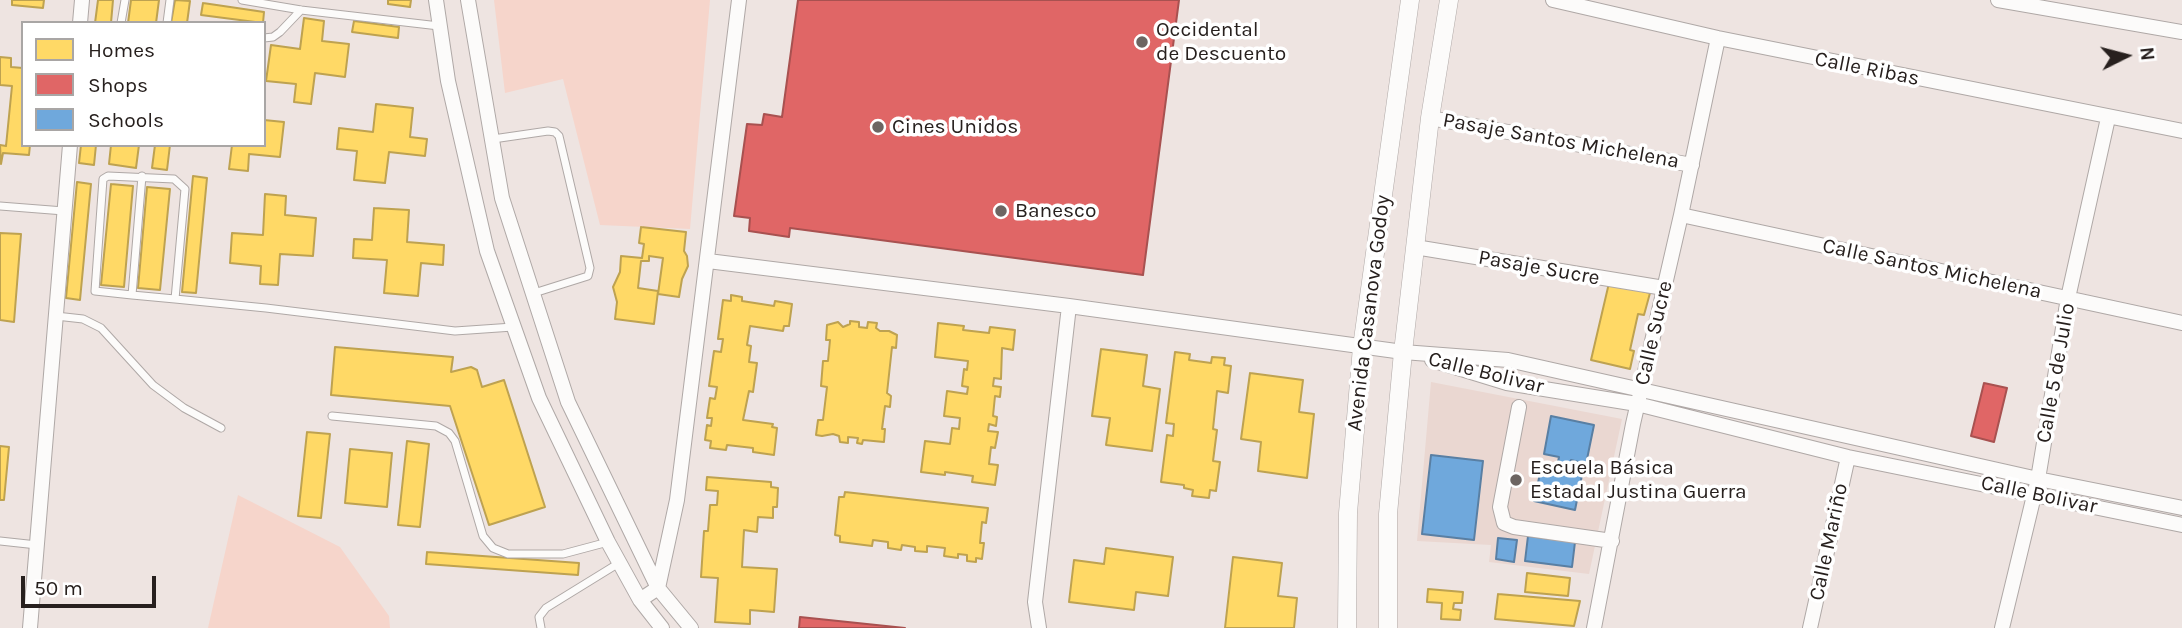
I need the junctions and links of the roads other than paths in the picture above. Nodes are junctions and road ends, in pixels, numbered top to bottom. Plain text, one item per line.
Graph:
1 (82, 0) edge
2 (125, 0) edge
3 (170, 0) edge
4 (242, 0) edge
5 (436, 0) edge
6 (468, 0) edge
7 (739, 0) edge
8 (1410, 0) edge
9 (1449, 0) edge
10 (1553, 0) edge
11 (1998, 0) edge
12 (1588, 3) edge
13 (301, 10) junction
14 (80, 21) edge
15 (121, 21) edge
16 (167, 21) edge
17 (440, 26) junction
18 (2182, 32) edge
19 (266, 37) edge
20 (1718, 38) junction
21 (1430, 118) junction
22 (2108, 118) junction
23 (2182, 131) edge
24 (493, 139) junction
25 (70, 147) edge
26 (1692, 165) junction
27 (142, 176) junction
28 (0, 206) edge
29 (65, 211) junction
30 (1681, 215) junction
31 (1415, 247) junction
32 (708, 261) junction
33 (1664, 288) junction
34 (534, 293) junction
35 (132, 295) junction
36 (2068, 298) junction
37 (175, 299) junction
38 (1069, 306) junction
39 (56, 316) junction
40 (2182, 323) edge
41 (514, 327) junction
42 (1362, 347) junction
43 (1403, 352) junction
44 (1639, 398) junction
45 (1518, 407) dead end
46 (332, 416) dead end
47 (221, 428) dead end
48 (1848, 457) junction
49 (2036, 486) junction
50 (2182, 508) edge
51 (2182, 525) edge
52 (0, 541) edge
53 (1612, 541) junction
54 (608, 542) junction
55 (37, 545) junction
56 (620, 563) junction
57 (658, 588) junction
58 (640, 600) junction
59 (30, 628) edge
60 (541, 628) edge
61 (662, 628) edge
62 (691, 628) edge
63 (1040, 628) edge
64 (1347, 628) edge
65 (1388, 628) edge
66 (1594, 628) edge
67 (1810, 628) edge
68 (2002, 628) edge

1 - 14 street
2 - 15 lane
3 - 16 lane
4 - 13 lane
5 - 17 street
6 - 24 street
7 - 32 street
8 - 42 street, Avenida Casanova Godoy
9 - 21 street, Avenida Casanova Godoy
10 - 12 street, Calle Ribas
11 - 18 street
12 - 20 street, Calle Ribas
13 - 17 lane
13 - 19 lane
17 - 41 street
20 - 22 street, Calle Ribas
20 - 26 street, Calle Sucre
21 - 26 street, Pasaje Santos Michelena
21 - 31 street, Avenida Casanova Godoy
22 - 23 street, Calle Ribas
22 - 36 street, Calle 5 de Julio
24 - 34 street
24 - 34 lane
25 - 29 street
26 - 30 street, Calle Sucre
27 - 35 lane
27 - 35 lane
27 - 37 lane
28 - 29 lane
29 - 39 street
30 - 33 street, Calle Sucre
30 - 36 street, Calle Santos Michelena
31 - 33 street, Pasaje Sucre
31 - 43 street, Avenida Casanova Godoy
32 - 38 street
32 - 57 street
33 - 44 street, Calle Sucre
34 - 57 street
35 - 37 lane
36 - 40 street, Calle Santos Michelena
36 - 49 street, Calle 5 de Julio
37 - 41 lane
38 - 42 street
38 - 63 street
39 - 47 lane
39 - 55 street
41 - 54 street
42 - 43 street
42 - 64 street, Avenida Casanova Godoy
43 - 44 street, Calle Bolivar
43 - 44 street, Calle Bolivar
43 - 65 street, Avenida Casanova Godoy
44 - 48 street, Calle Bolivar
44 - 49 street, Calle Bolivar
44 - 53 street, Calle Sucre
45 - 53 street
46 - 54 lane
48 - 49 street, Calle Bolivar
48 - 67 street, Calle Mariño
49 - 50 street, Calle Bolivar
49 - 51 street, Calle Bolivar
49 - 68 street, Calle 5 de Julio
52 - 55 lane
53 - 66 street, Calle Sucre
54 - 56 street
55 - 59 street
56 - 58 street
56 - 60 lane
57 - 58 street
57 - 62 street
58 - 61 street

